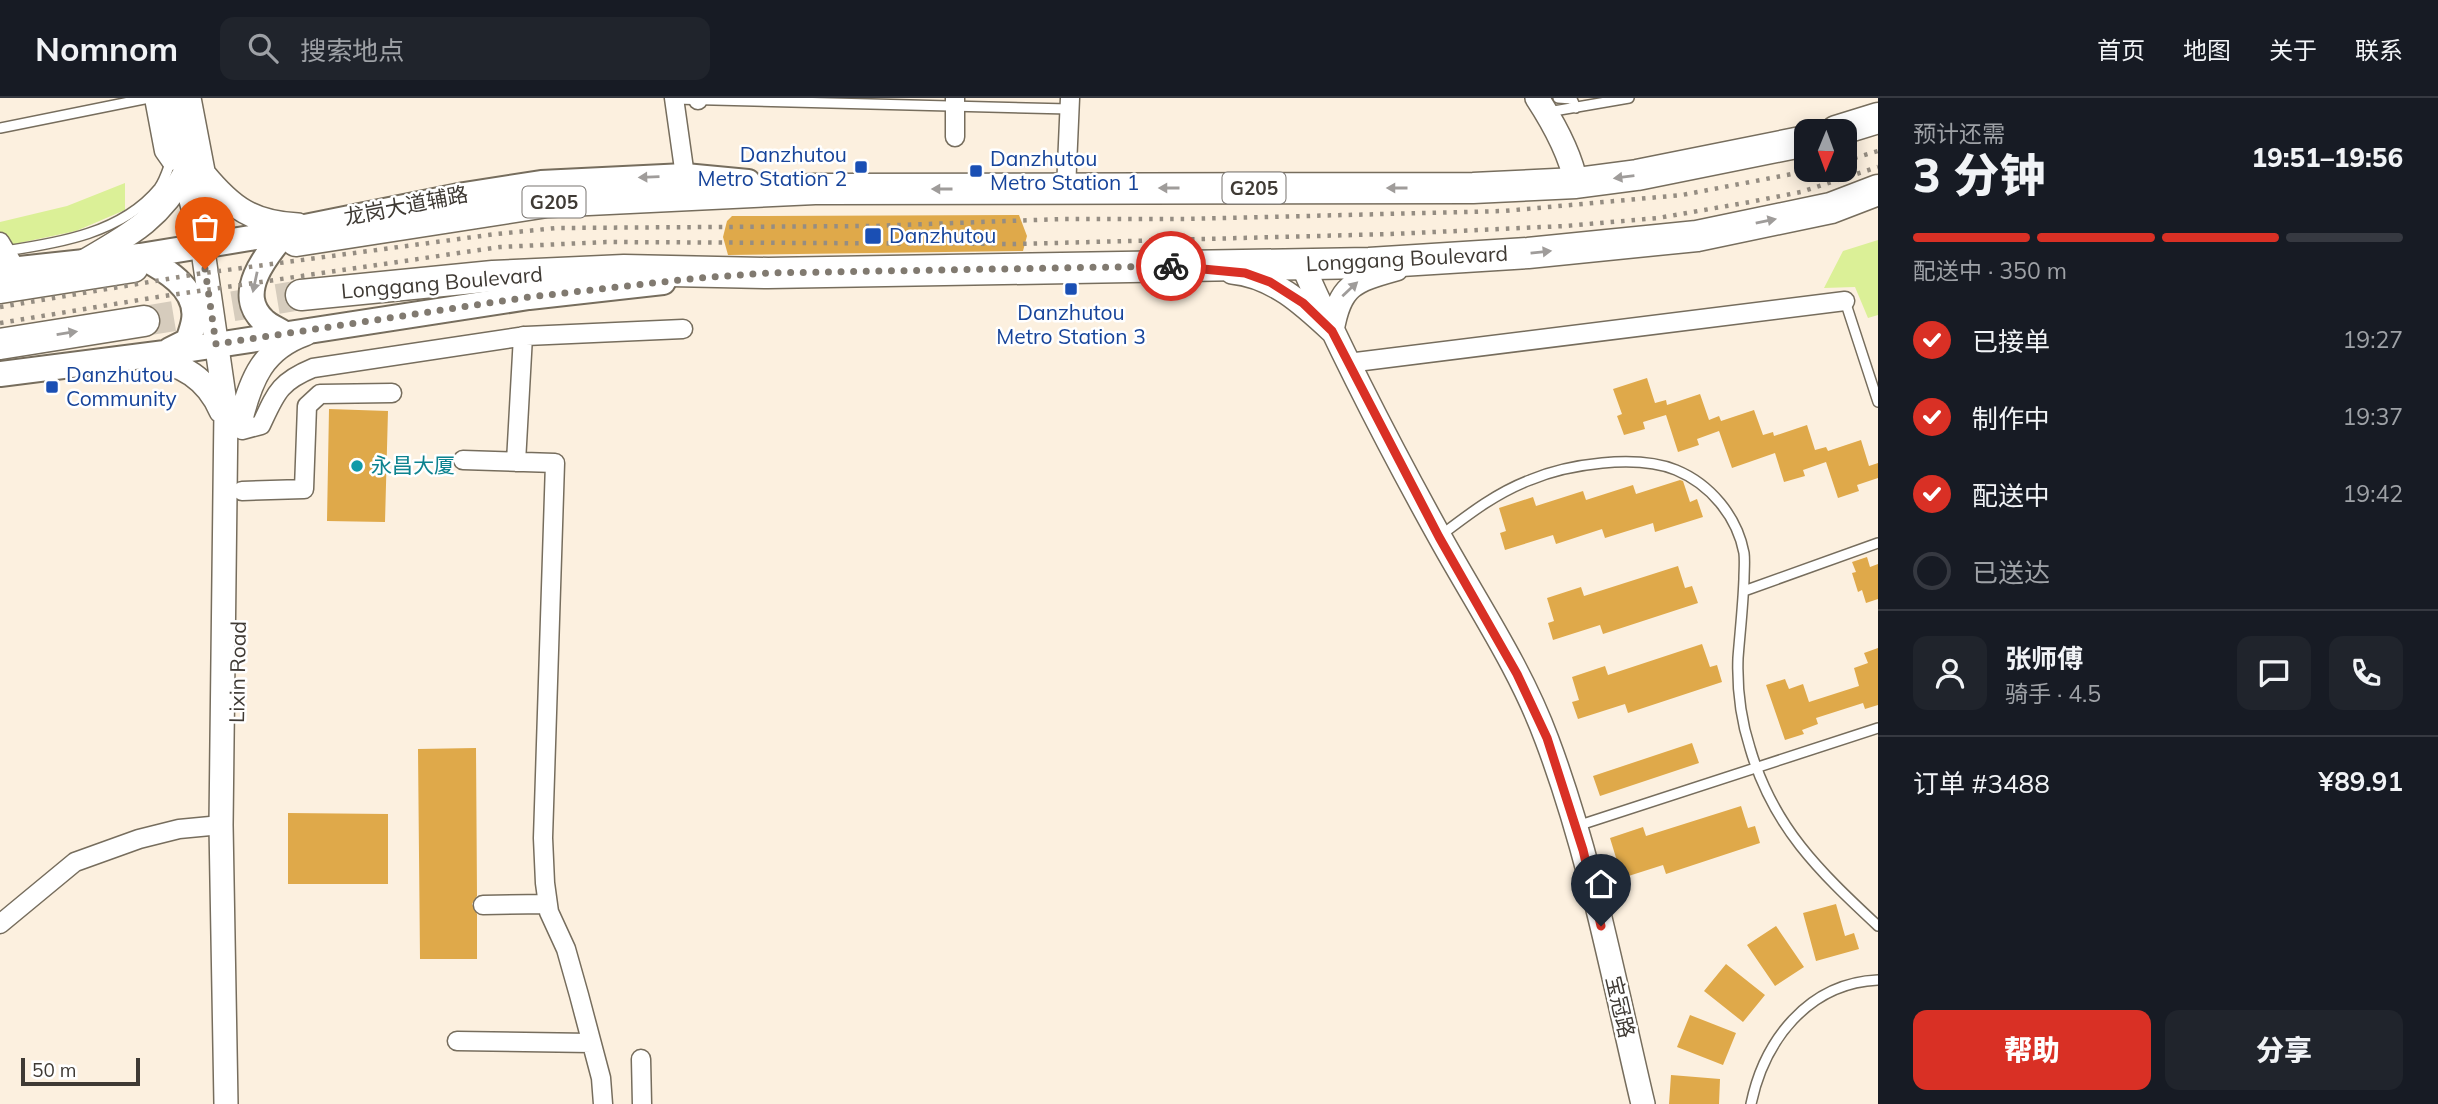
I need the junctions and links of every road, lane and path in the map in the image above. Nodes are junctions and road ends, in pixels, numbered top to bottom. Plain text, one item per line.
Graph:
1 (149, 98) edge
2 (154, 98) edge
3 (172, 98) edge
4 (189, 98) edge
5 (674, 98) edge
6 (1629, 98) edge
7 (698, 99) edge
8 (955, 102) edge
9 (1547, 103) edge
10 (1069, 104) edge
11 (1576, 108) junction
12 (1878, 117) edge
13 (1857, 124) edge
14 (0, 128) edge
15 (955, 137) dead end
16 (1794, 144) edge
17 (185, 161) junction
18 (685, 176) junction
19 (1576, 183) junction
20 (815, 189) junction
21 (1066, 189) junction
22 (1878, 190) edge
23 (297, 232) junction
24 (209, 243) junction
25 (1433, 259) junction
26 (136, 261) junction
27 (4, 262) edge
28 (82, 262) junction
29 (1301, 264) junction
30 (1184, 266) junction
31 (768, 273) junction
32 (301, 295) tunnel mouth
33 (1844, 301) joint
34 (144, 321) tunnel mouth
35 (327, 327) junction
36 (683, 329) dead end
37 (1332, 331) junction
38 (283, 333) junction
39 (523, 336) junction
40 (223, 342) junction
41 (0, 344) edge
42 (165, 353) junction
43 (128, 358) junction
44 (1348, 363) junction
45 (0, 374) edge
46 (392, 393) dead end
47 (1878, 402) edge
48 (237, 424) junction
49 (464, 460) dead end
50 (516, 462) junction
51 (242, 491) junction
52 (1439, 537) junction
53 (1878, 543) edge
54 (1744, 591) junction
55 (229, 727) junction
56 (1878, 728) edge
57 (1757, 767) junction
58 (221, 825) junction
59 (1575, 827) junction
60 (548, 904) junction
61 (483, 905) dead end
62 (0, 924) edge
63 (1878, 926) edge
64 (1878, 981) edge
65 (457, 1041) dead end
66 (591, 1043) junction
67 (641, 1059) dead end
68 (233, 1066) junction
69 (226, 1104) edge
70 (242, 1104) edge
71 (603, 1104) edge
72 (642, 1104) edge
73 (1643, 1104) edge
74 (1751, 1104) edge

1 - 14 lane
2 - 17 street
3 - 17 street
4 - 17 street
5 - 7 lane
5 - 18 street
6 - 11 lane
7 - 8 lane
8 - 10 lane
8 - 15 street
9 - 11 lane
9 - 11 lane
9 - 19 street
10 - 21 street
12 - 13 highway
16 -> 19 highway, G205
17 - 23 street
17 - 24 street, Lixin Road
17 - 27 lane
17 - 28 street
18 - 20 main road, 龙岗大道辅路
18 -> 23 main road, 龙岗大道辅路
19 -> 21 highway, G205
21 -> 20 highway, G205
20 - 23 highway, G205
25 -> 22 highway, Longgang Boulevard
23 - 24 main road, 龙岗大道辅路
23 -> 38 main road
24 - 26 main road, 龙岗大道辅路
24 - 40 street, Lixin Road
25 - 29 highway, Longgang Boulevard
37 -> 25 street
26 - 27 highway
26 - 28 main road, 龙岗大道辅路
26 - 42 main road
27 - 28 main road, 龙岗大道辅路
29 - 30 highway, Longgang Boulevard
29 - 37 street, 宝冠路
30 - 31 highway, Longgang Boulevard
30 - 37 street
31 - 32 highway, Longgang Boulevard
31 - 35 main road
33 - 44 street
33 - 47 lane
41 -> 34 highway
35 - 38 main road
35 - 48 street
36 - 39 street
37 - 44 street, 宝冠路
38 - 40 main road
39 - 48 street
39 - 50 street
40 - 42 main road
40 - 48 street, Lixin Road
42 - 43 main road
43 - 45 main road
43 - 48 street
44 - 52 street, 宝冠路
46 - 51 street
48 - 51 street, Lixin Road
48 - 55 street, Lixin Road
49 - 50 street
50 - 60 street
51 - 55 street, Lixin Road
52 - 54 lane
52 - 59 street, 宝冠路
53 - 54 lane
54 - 57 lane
55 - 58 street, Lixin Road
55 - 68 street, Lixin Road
56 - 57 lane
57 - 59 lane
57 - 63 lane
58 - 62 street
58 - 68 street, Lixin Road
59 - 73 street, 宝冠路
60 - 61 street
60 - 66 street
64 - 74 lane
65 - 66 street
66 - 71 street
67 - 72 street
68 - 69 street, Lixin Road
68 - 70 street, Lixin Road

